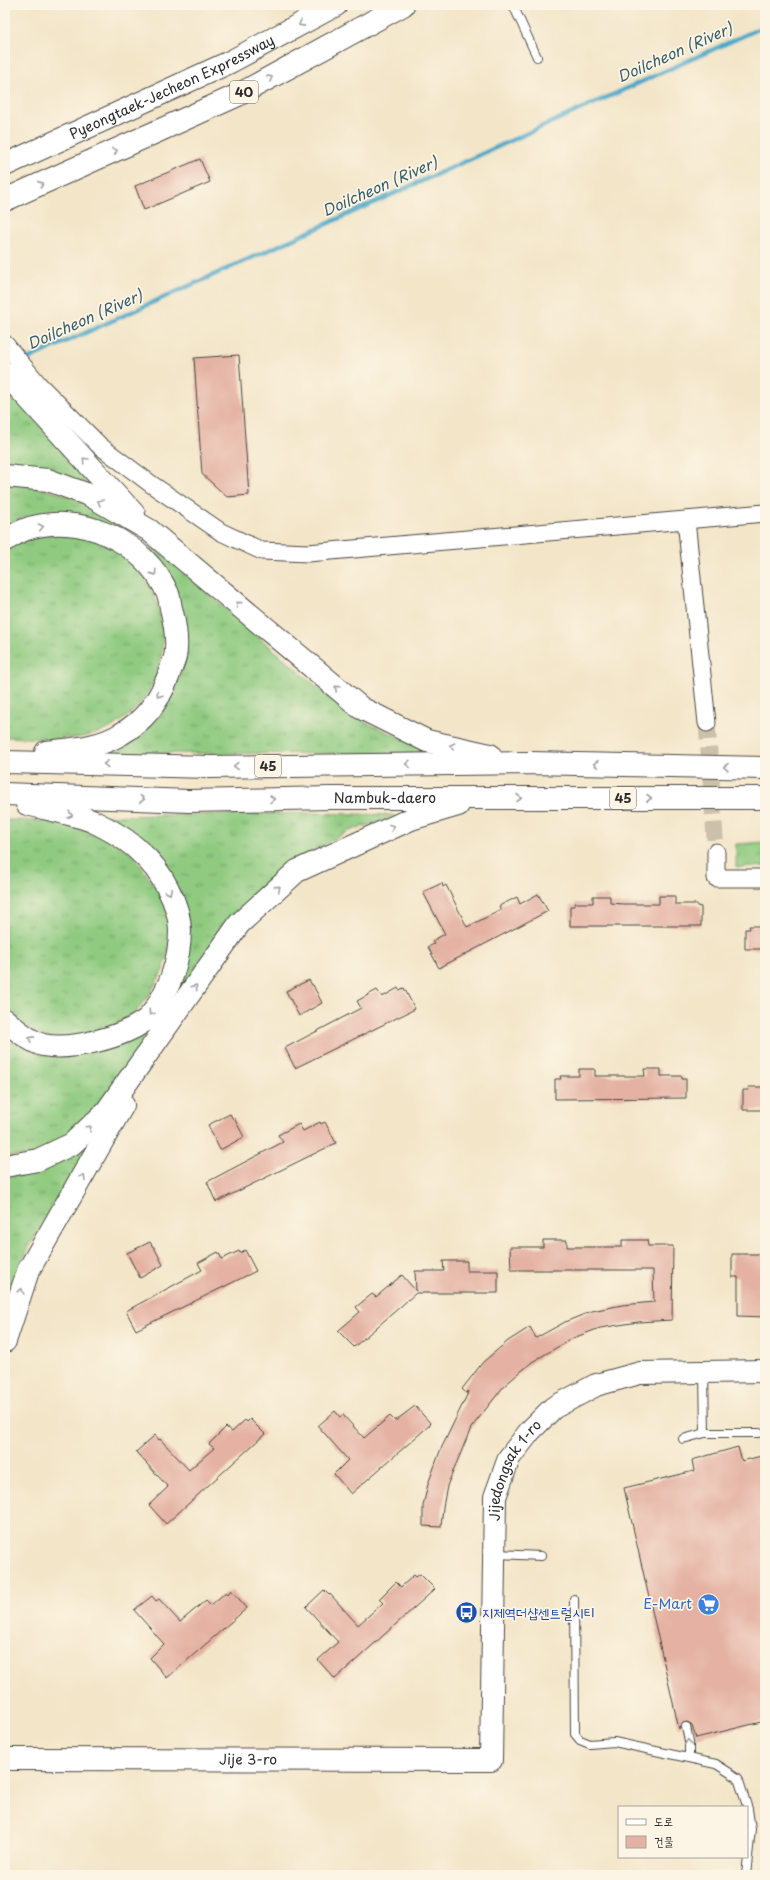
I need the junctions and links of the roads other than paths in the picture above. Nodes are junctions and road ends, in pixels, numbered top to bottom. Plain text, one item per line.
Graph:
1 (336, 5) edge
2 (403, 5) edge
3 (513, 5) edge
4 (537, 57) dead end
5 (5, 165) edge
6 (5, 200) edge
7 (5, 344) edge
8 (5, 372) edge
9 (32, 390) junction
10 (5, 476) edge
11 (765, 513) edge
12 (686, 520) junction
13 (149, 530) junction
14 (5, 540) edge
15 (707, 723) tunnel mouth
16 (5, 758) edge
17 (5, 762) edge
18 (531, 763) junction
19 (765, 768) edge
20 (5, 794) edge
21 (5, 798) edge
22 (480, 798) junction
23 (765, 798) edge
24 (716, 852) tunnel mouth
25 (765, 878) edge
26 (5, 1020) edge
27 (165, 1030) junction
28 (5, 1166) edge
29 (5, 1341) edge
30 (765, 1371) edge
31 (704, 1372) junction
32 (705, 1433) junction
33 (759, 1433) dead end
34 (683, 1439) dead end
35 (494, 1554) junction
36 (541, 1556) dead end
37 (574, 1599) dead end
38 (686, 1728) dead end
39 (689, 1758) junction
40 (5, 1759) edge
41 (490, 1760) joint
42 (747, 1806) edge
43 (748, 1809) edge
44 (748, 1857) edge
45 (748, 1858) edge
46 (746, 1875) edge

1 -> 5 main road, Pyeongtaek-Jecheon Expressway / 40
6 -> 2 main road, 40
3 - 4 lane
7 - 9 street
8 - 9 main road
9 - 12 street
13 -> 9 main road
13 -> 10 main road
11 - 12 street
12 - 15 street
18 -> 13 main road
14 -> 16 main road
18 -> 17 main road, 45
19 -> 18 main road, 45
20 -> 22 main road, Nambuk-daero / 45
21 -> 26 main road
22 -> 23 main road, Nambuk-daero / 45
27 -> 22 main road
24 - 25 street
28 -> 27 main road
29 -> 27 main road
30 - 31 main road, Jijedongsak 1-ro
31 - 32 lane
31 - 35 main road, Jijedongsak 1-ro
32 - 33 lane
32 - 34 lane
35 - 36 lane
35 - 41 main road, Jijedongsak 1-ro
37 - 39 lane
39 -> 38 lane
39 - 42 lane
40 - 41 main road, Jije 3-ro
43 - 44 lane
45 - 46 lane

